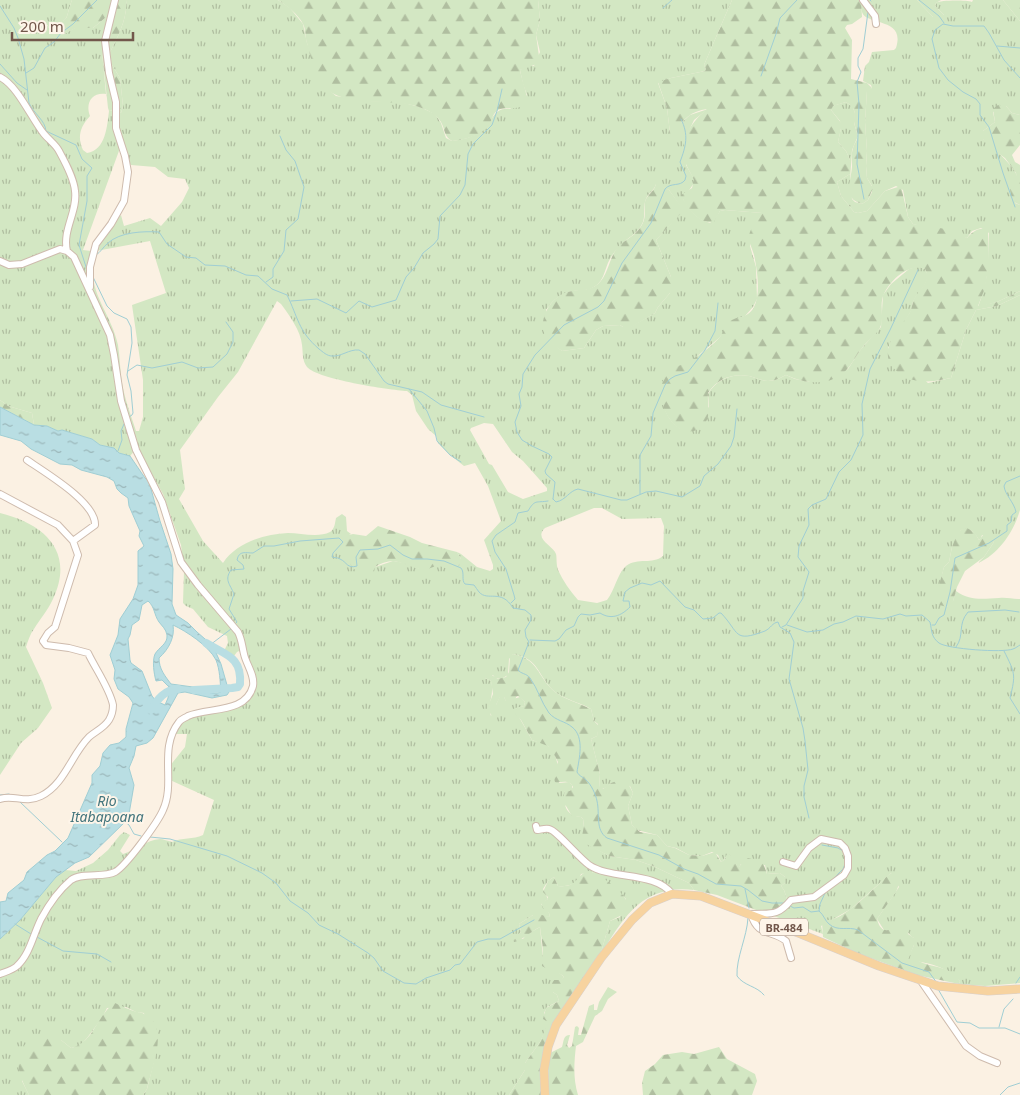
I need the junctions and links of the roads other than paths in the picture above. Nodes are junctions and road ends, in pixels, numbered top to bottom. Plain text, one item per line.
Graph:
1 (115, 0) edge
2 (863, 0) edge
3 (876, 24) dead end
4 (0, 77) edge
5 (67, 251) junction
6 (0, 261) edge
7 (90, 290) junction
8 (27, 460) dead end
9 (0, 494) edge
10 (73, 541) junction
11 (0, 799) edge
12 (536, 826) dead end
13 (783, 862) dead end
14 (672, 894) junction
15 (751, 914) junction
16 (791, 958) dead end
17 (0, 974) edge
18 (921, 981) junction
19 (1020, 989) edge
20 (997, 1063) dead end
21 (545, 1095) edge

1 - 7 street
2 - 3 street
4 - 5 street
5 - 6 street
5 - 7 street
7 - 17 street
8 - 10 street
9 - 10 street
10 - 11 street
12 - 14 street
13 - 15 street
14 - 15 main road, BR-484
14 - 21 main road, BR-484
15 - 16 street
15 - 18 main road, BR-484
18 - 19 main road, BR-484
18 - 20 street

